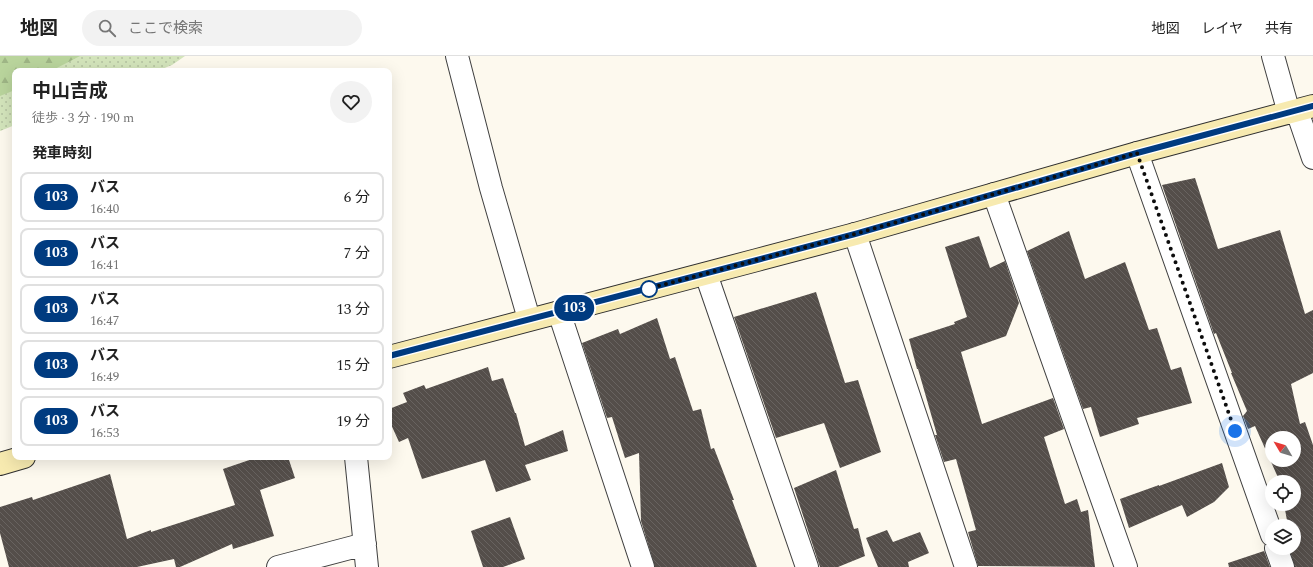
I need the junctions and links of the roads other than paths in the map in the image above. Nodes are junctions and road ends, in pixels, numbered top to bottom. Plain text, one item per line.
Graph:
1 (457, 56) edge
2 (1272, 56) edge
3 (1300, 110) edge
4 (1137, 153) junction
5 (1313, 158) edge
6 (994, 194) junction
7 (855, 234) junction
8 (706, 274) junction
9 (560, 312) junction
10 (529, 319) junction
11 (392, 355) edge
12 (14, 460) edge
13 (356, 460) edge
14 (0, 464) edge
15 (1266, 519) edge
16 (365, 544) junction
17 (1279, 555) edge
18 (278, 567) edge
19 (367, 567) edge
20 (643, 567) edge
21 (806, 567) edge
22 (966, 567) edge
23 (1126, 567) edge
24 (1283, 567) edge

1 - 10 street
2 - 3 street
3 - 4 street
3 - 5 street
4 - 6 street
4 - 15 street
6 - 7 street
6 - 23 street
7 - 8 street
7 - 22 street
8 - 9 street
8 - 21 street
9 - 10 street
9 - 20 street
10 - 11 street
12 - 14 street
13 - 16 street
16 - 18 street
16 - 19 street
17 - 24 street

